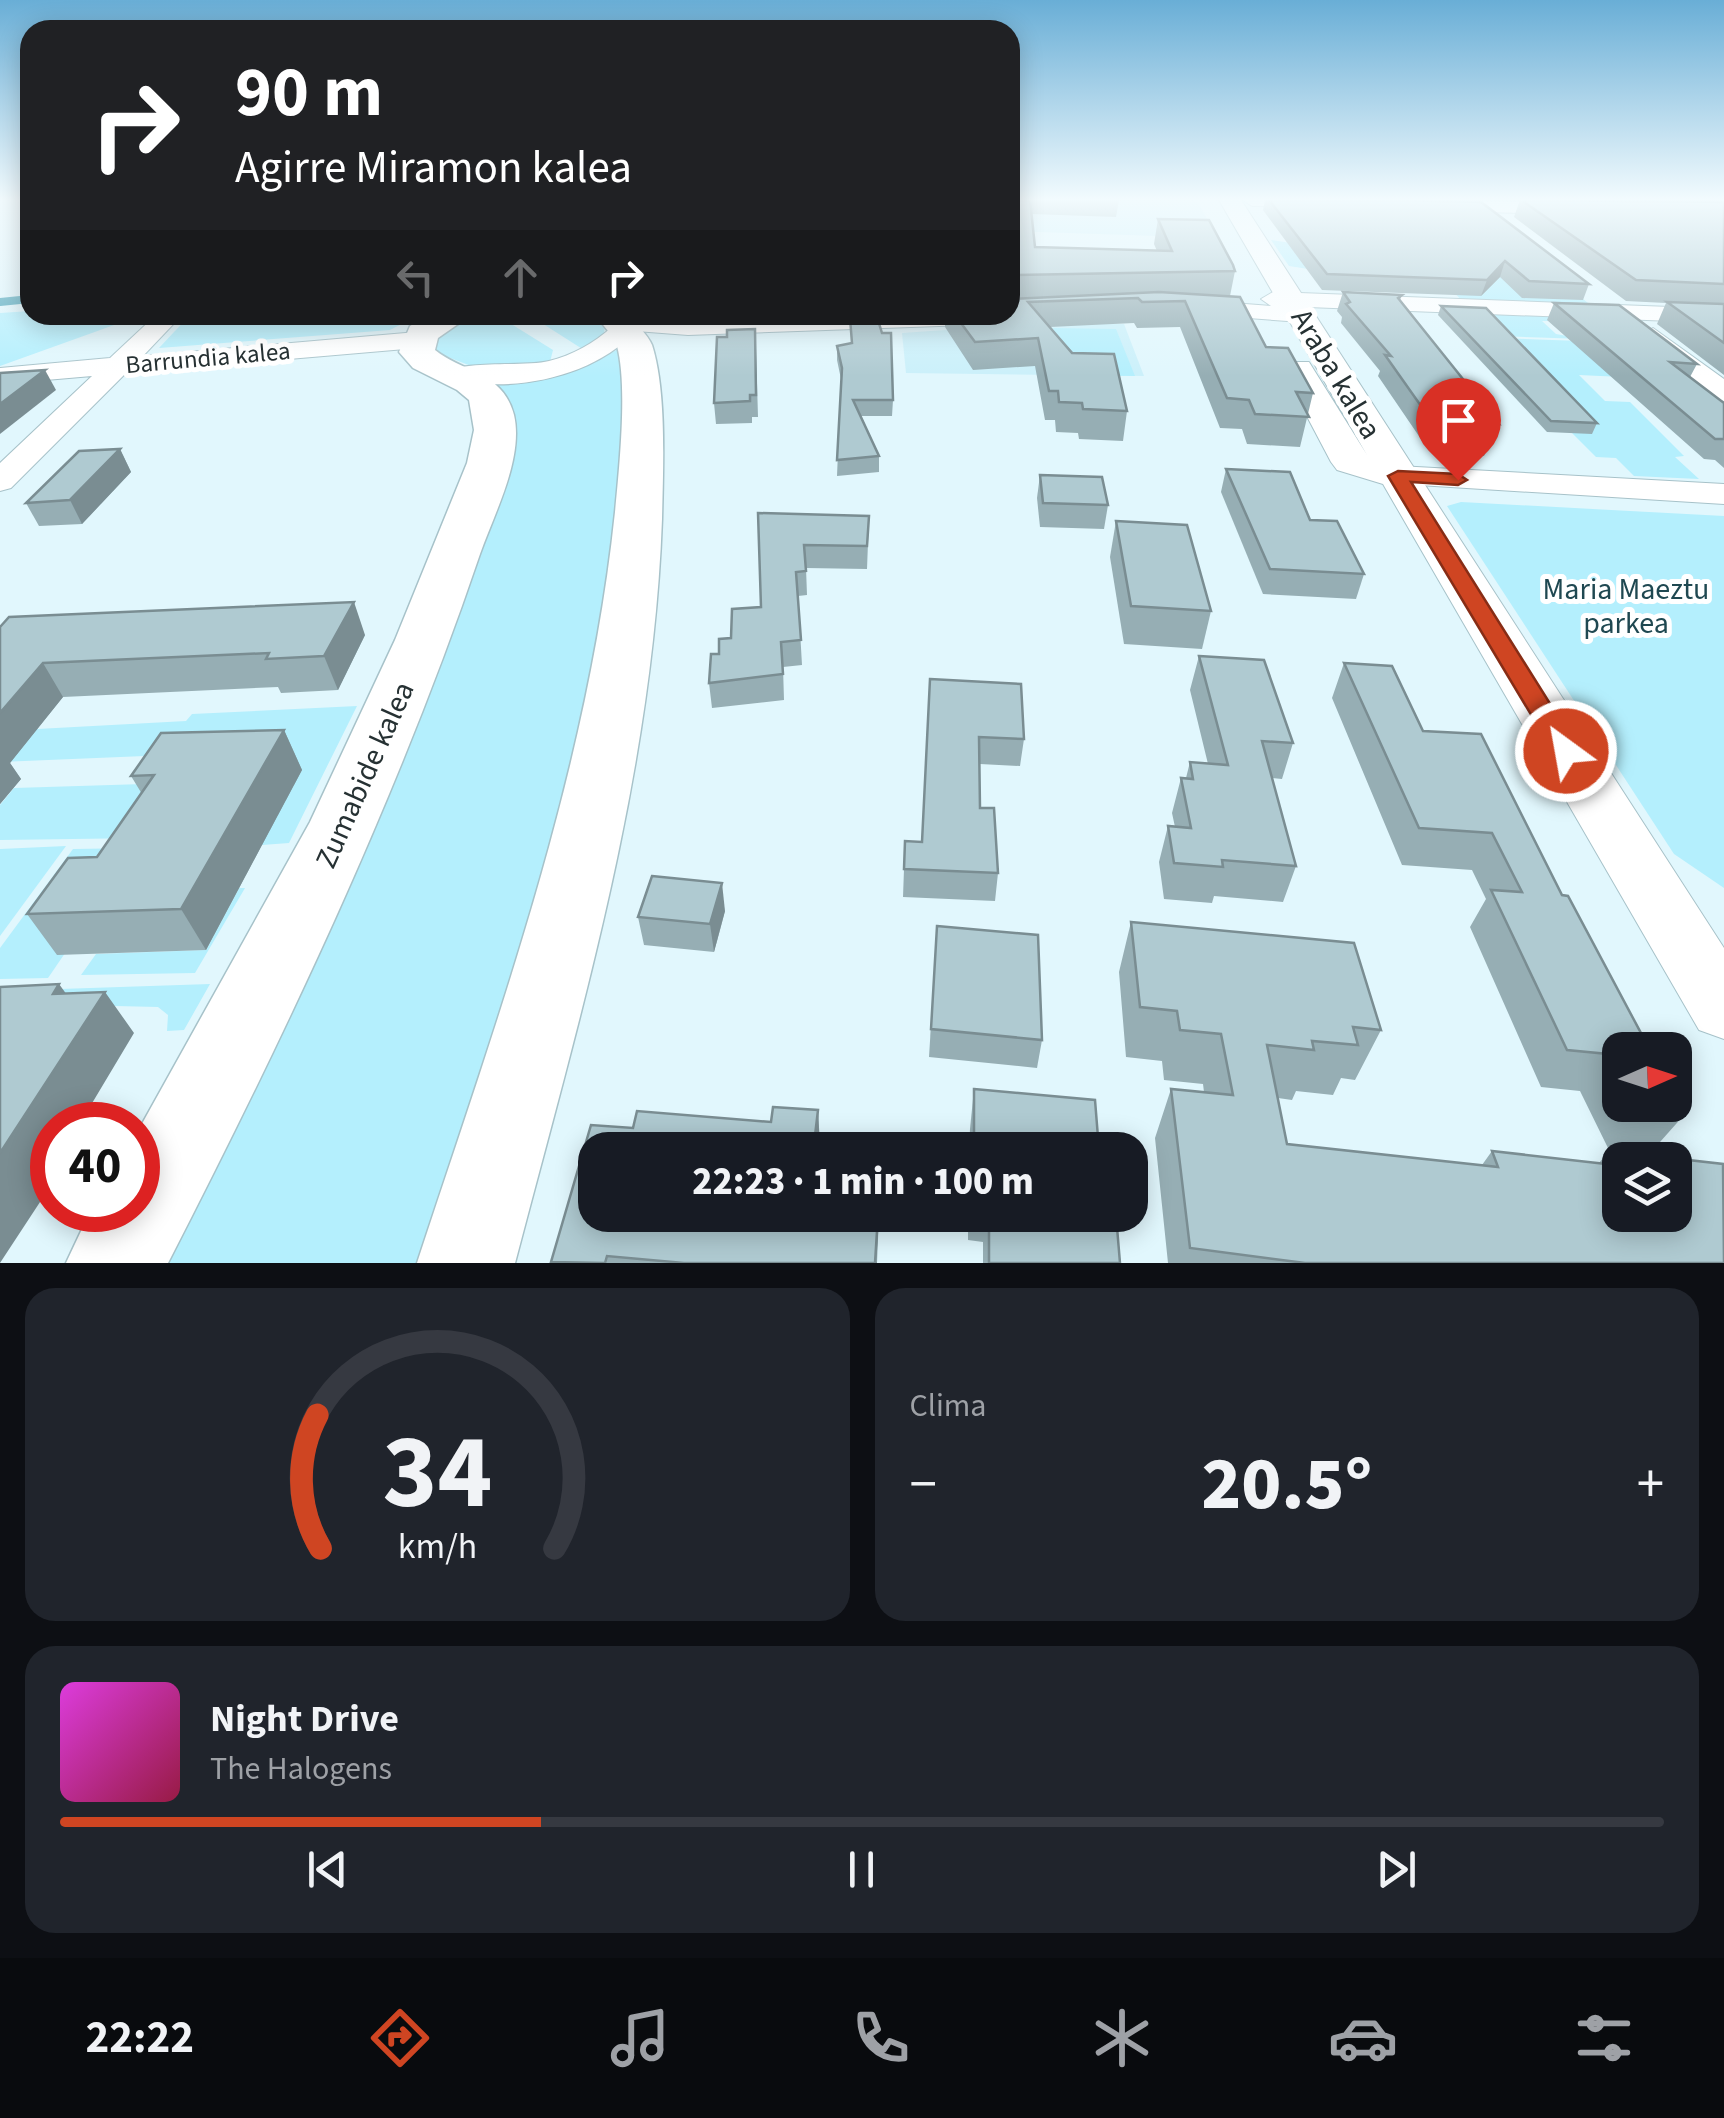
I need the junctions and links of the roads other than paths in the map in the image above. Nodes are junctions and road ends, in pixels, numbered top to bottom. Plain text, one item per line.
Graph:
1 (1247, 259) edge
2 (1258, 259) edge
3 (1594, 292) dead end
4 (1280, 306) junction
5 (1170, 307) edge
6 (1622, 312) junction
7 (1020, 315) edge
8 (1025, 315) edge
9 (1724, 316) edge
10 (160, 325) edge
11 (618, 325) edge
12 (621, 325) edge
13 (654, 325) edge
14 (766, 325) edge
15 (444, 343) edge
16 (119, 366) junction
17 (0, 376) edge
18 (1724, 393) edge
19 (1387, 474) junction
20 (0, 481) edge
21 (1724, 494) edge
22 (1724, 1008) edge
23 (116, 1263) edge
24 (466, 1263) edge

1 - 4 street, Araba kalea
2 - 4 street, Araba kalea
3 - 6 street
4 - 5 street
4 - 6 street
4 - 19 street, Araba kalea
6 - 9 street
6 - 18 street
7 - 8 street
10 - 16 street
11 - 15 street, Barrundia kalea
12 - 24 main road
13 - 14 street
15 - 16 street, Barrundia kalea
15 - 23 main road, Zumabide kalea
16 - 17 street, Barrundia kalea
16 - 20 street
19 - 21 street
19 - 22 street, Araba kalea

